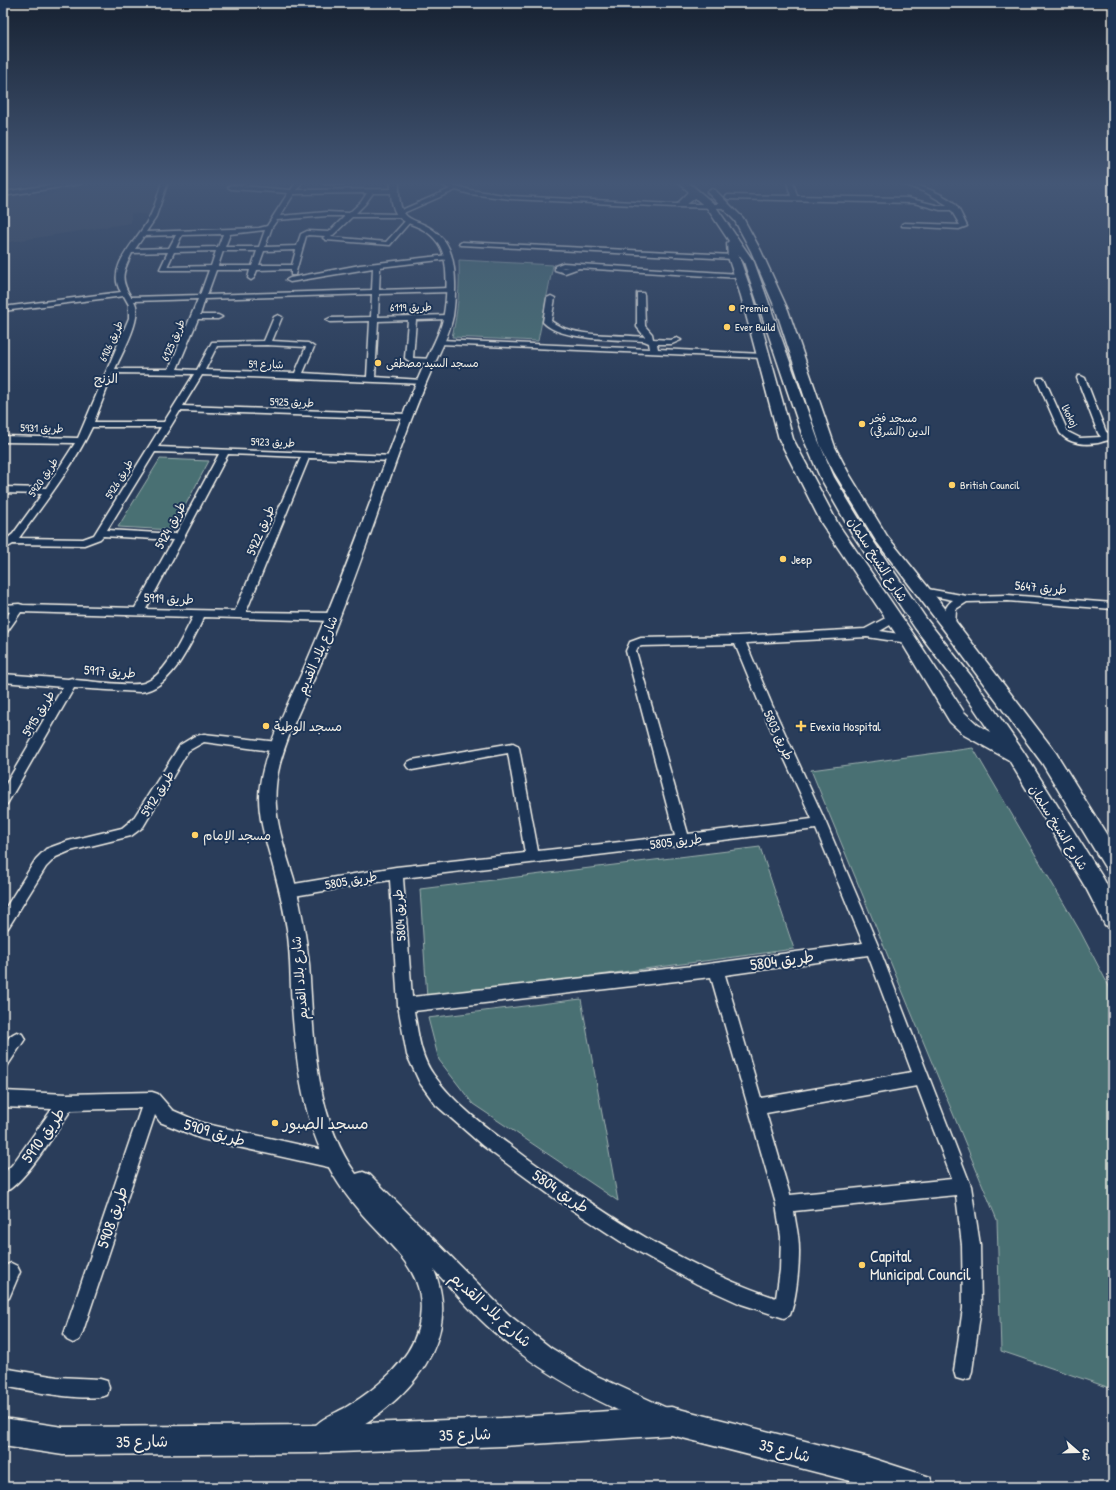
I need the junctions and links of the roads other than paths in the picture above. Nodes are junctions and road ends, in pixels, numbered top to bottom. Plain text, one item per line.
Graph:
1 (172, 251) edge
2 (130, 252) joint
3 (150, 252) edge
4 (220, 252) edge
5 (260, 252) edge
6 (299, 252) edge
7 (446, 252) edge
8 (619, 252) edge
9 (733, 252) edge
10 (742, 252) edge
11 (765, 252) edge
12 (448, 257) junction
13 (733, 257) junction
14 (377, 265) junction
15 (578, 266) dead end
16 (295, 267) junction
17 (255, 268) junction
18 (213, 269) junction
19 (740, 276) junction
20 (251, 278) dead end
21 (290, 280) junction
22 (450, 290) junction
23 (377, 292) junction
24 (281, 294) junction
25 (640, 295) dead end
26 (202, 296) junction
27 (127, 297) junction
28 (551, 298) dead end
29 (3, 309) edge
30 (278, 316) dead end
31 (195, 317) junction
32 (218, 317) dead end
33 (448, 317) junction
34 (412, 318) junction
35 (375, 319) junction
36 (330, 320) dead end
37 (677, 340) dead end
38 (445, 341) junction
39 (650, 341) junction
40 (267, 343) junction
41 (655, 351) junction
42 (763, 356) junction
43 (430, 361) junction
44 (110, 371) junction
45 (172, 371) junction
46 (200, 371) junction
47 (298, 376) junction
48 (1081, 378) dead end
49 (371, 379) junction
50 (1041, 380) dead end
51 (422, 382) junction
52 (177, 408) junction
53 (407, 417) junction
54 (89, 424) junction
55 (167, 424) junction
56 (1111, 438) edge
57 (3, 439) edge
58 (786, 439) junction
59 (811, 440) junction
60 (81, 441) junction
61 (152, 449) junction
62 (225, 452) junction
63 (306, 455) junction
64 (393, 458) junction
65 (3, 490) edge
66 (49, 491) junction
67 (101, 534) junction
68 (178, 537) junction
69 (12, 541) junction
70 (3, 547) edge
71 (922, 591) junction
72 (967, 599) junction
73 (1113, 606) edge
74 (19, 607) junction
75 (3, 608) edge
76 (139, 611) junction
77 (200, 614) junction
78 (239, 615) junction
79 (333, 617) junction
80 (893, 618) junction
81 (950, 626) junction
82 (3, 629) edge
83 (867, 634) junction
84 (908, 639) junction
85 (738, 640) junction
86 (3, 678) edge
87 (72, 682) junction
88 (278, 747) junction
89 (1016, 756) junction
90 (412, 765) dead end
91 (3, 800) edge
92 (820, 823) junction
93 (683, 840) junction
94 (532, 857) junction
95 (1113, 863) edge
96 (396, 872) junction
97 (288, 891) junction
98 (1113, 918) edge
99 (3, 924) edge
100 (872, 948) junction
101 (716, 970) junction
102 (405, 1005) junction
103 (17, 1039) dead end
104 (3, 1060) edge
105 (922, 1078) junction
106 (3, 1100) edge
107 (152, 1100) junction
108 (67, 1102) junction
109 (756, 1107) junction
110 (338, 1162) junction
111 (3, 1185) edge
112 (963, 1186) junction
113 (784, 1204) junction
114 (11, 1272) dead end
115 (3, 1292) edge
116 (73, 1334) dead end
117 (964, 1371) dead end
118 (3, 1377) edge
119 (100, 1388) dead end
120 (671, 1421) junction
121 (3, 1432) edge
122 (312, 1439) junction
123 (920, 1487) edge

1 - 18 street
2 - 3 street
2 - 27 street, طريق 6106
4 - 18 street, طريق 6125
5 - 17 street
6 - 16 street
7 - 12 street, شارع بلاد القديم
8 - 13 street
9 - 13 main road
10 - 59 main road, شارع الشيخ سلمان
11 - 71 main road, شارع الشيخ سلمان
12 - 14 street
12 - 22 street, شارع بلاد القديم
13 - 19 main road
14 - 21 street
14 - 23 street, طريق 6119
15 - 19 street
16 - 17 street
16 - 21 street
17 - 18 street
17 - 20 street
18 - 26 street, طريق 6125
19 - 42 main road
21 - 24 street
22 - 23 street
22 - 33 street, شارع بلاد القديم
23 - 24 street
23 - 35 street, طريق 6119
24 - 26 street
25 - 39 street
26 - 27 street
26 - 31 street, طريق 6125
27 - 29 street
27 - 44 street, طريق 6106
28 - 39 street
30 - 40 street
31 - 32 street, طريق 6125
31 - 45 street, طريق 6125
33 - 34 street, طريق 6119
33 - 38 street, شارع بلاد القديم
34 - 35 street, طريق 6119
34 - 43 street
35 - 36 street, طريق 6119
35 - 49 street, طريق 6119
37 - 39 street
38 - 41 street
38 - 43 street, شارع بلاد القديم
39 - 41 street
40 - 46 street, طريق 5926
40 - 47 street
41 - 42 street
42 - 58 main road
43 - 51 street, شارع بلاد القديم
44 - 45 street, شارع 59
44 - 54 street, طريق 6106
45 - 46 street, شارع 59
46 - 47 street, شارع 59
46 - 52 street, طريق 5926
47 - 49 street, شارع 59
48 - 56 street
49 - 51 street, شارع 59
50 - 56 street, lkokoj
51 - 53 street, شارع بلاد القديم
52 - 53 street, طريق 5925
52 - 55 street, طريق 5926
53 - 64 street, شارع بلاد القديم
54 - 55 street
54 - 60 street, طريق 5920
55 - 61 street, طريق 5926
57 - 60 street, طريق 5931
58 - 59 main road
58 - 80 main road
59 - 89 main road, شارع الشيخ سلمان
60 - 66 street, طريق 5920
61 - 62 street, طريق 5923
61 - 67 street, طريق 5926
62 - 63 street, طريق 5923
62 - 68 street, طريق 5924
63 - 64 street, طريق 5923
63 - 78 street, طريق 5922
64 - 79 street, شارع بلاد القديم
65 - 66 street
66 - 69 street, طريق 5920
67 - 68 street
67 - 69 street
68 - 76 street, طريق 5924
69 - 70 street, طريق 5920
71 - 72 street, طريق 5647
71 - 81 main road, شارع الشيخ سلمان
72 - 73 street, طريق 5647
72 - 81 street, طريق 5647
74 - 75 street, طريق 5919
74 - 76 street, طريق 5919
74 - 82 street
76 - 77 street, طريق 5919
77 - 78 street, طريق 5919
77 - 87 street, طريق 5917
78 - 79 street, طريق 5919
79 - 88 street, شارع بلاد القديم
80 - 83 street
80 - 84 main road
81 - 95 main road, شارع الشيخ سلمان
83 - 84 street
83 - 85 street
84 - 89 main road
85 - 92 street, طريق 5803
85 - 93 street
86 - 87 street, طريق 5917
87 - 91 street, طريق 5915
88 - 97 street, شارع بلاد القديم
88 - 99 street, طريق 5912
89 - 98 main road, شارع الشيخ سلمان
90 - 94 street
92 - 93 street, طريق 5805
92 - 100 street, طريق 5803
93 - 94 street, طريق 5805
94 - 96 street, طريق 5805
96 - 97 street, طريق 5805
96 - 102 street, طريق 5804
97 - 110 street, شارع بلاد القديم
100 - 101 street, طريق 5804
100 - 105 street, طريق 5803
101 - 102 street, طريق 5804
101 - 109 street
102 - 113 street, طريق 5804
103 - 104 street
105 - 109 street
105 - 112 street, طريق 5803
106 - 108 street
107 - 108 street
107 - 110 street, طريق 5909
107 - 116 street, طريق 5908
108 - 111 street, طريق 5910
109 - 113 street
110 - 120 street, شارع بلاد القديم
110 - 122 street, شارع بلاد القديم
112 - 113 street
112 - 117 street, طريق 5803
114 - 115 street
118 - 119 street
120 - 122 main road, شارع 35
120 - 123 main road, شارع 35
121 - 122 main road, شارع 35

